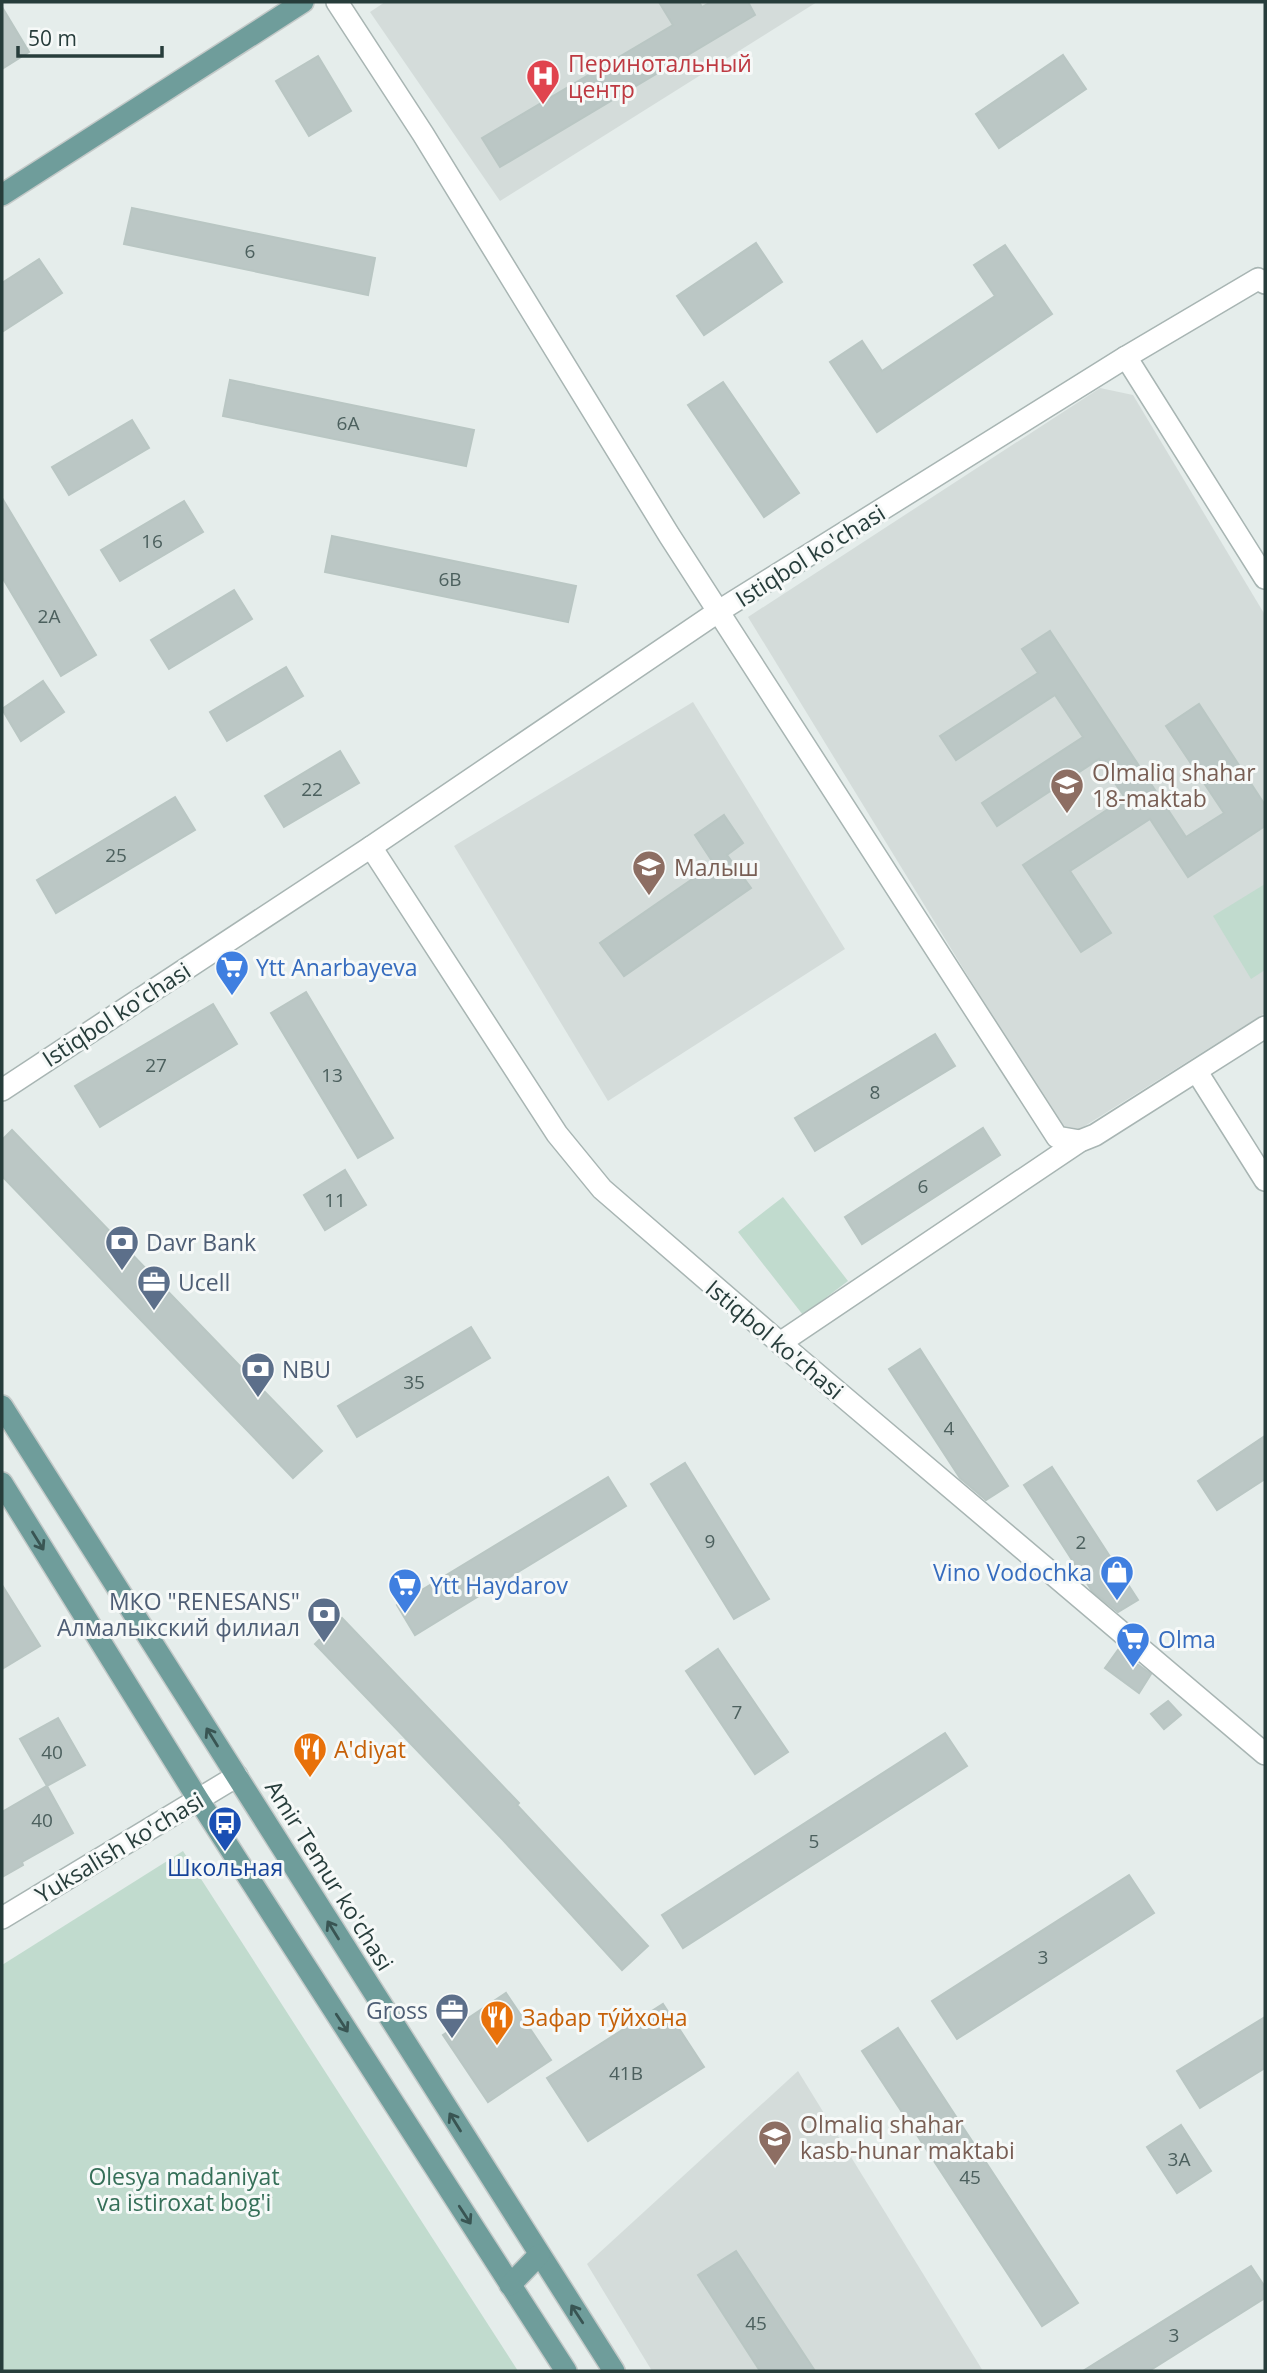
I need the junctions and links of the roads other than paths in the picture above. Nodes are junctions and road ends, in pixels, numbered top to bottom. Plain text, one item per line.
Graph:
1 (303, 2) edge
2 (337, 2) edge
3 (2, 195) edge
4 (1262, 281) edge
5 (1126, 357) junction
6 (1265, 579) edge
7 (719, 611) junction
8 (371, 847) junction
9 (1265, 1027) edge
10 (1196, 1072) junction
11 (2, 1090) edge
12 (1080, 1141) junction
13 (1265, 1180) edge
14 (780, 1343) junction
15 (2, 1406) edge
16 (2, 1483) edge
17 (1265, 1754) edge
18 (237, 1776) junction
19 (198, 1799) junction
20 (2, 1918) edge
21 (539, 2255) junction
22 (510, 2285) junction
23 (566, 2371) edge
24 (614, 2371) edge

1 - 3 main road
2 - 7 street
4 - 5 street, Istiqbol ko'chasi
5 - 6 street
5 - 7 street, Istiqbol ko'chasi
7 - 8 street, Istiqbol ko'chasi
7 - 12 street
8 - 11 street, Istiqbol ko'chasi
8 - 14 street, Istiqbol ko'chasi
9 - 10 street
10 - 12 street
10 - 13 street
12 - 14 street
14 - 17 street, Istiqbol ko'chasi
18 -> 15 main road, Amir Temur ko'chasi
16 -> 19 main road
18 - 19 street, Yuksalish ko'chasi
21 -> 18 main road, Amir Temur ko'chasi
19 - 20 street, Yuksalish ko'chasi
19 -> 22 main road
21 - 22 main road
24 -> 21 main road, Amir Temur ko'chasi
22 - 23 main road

